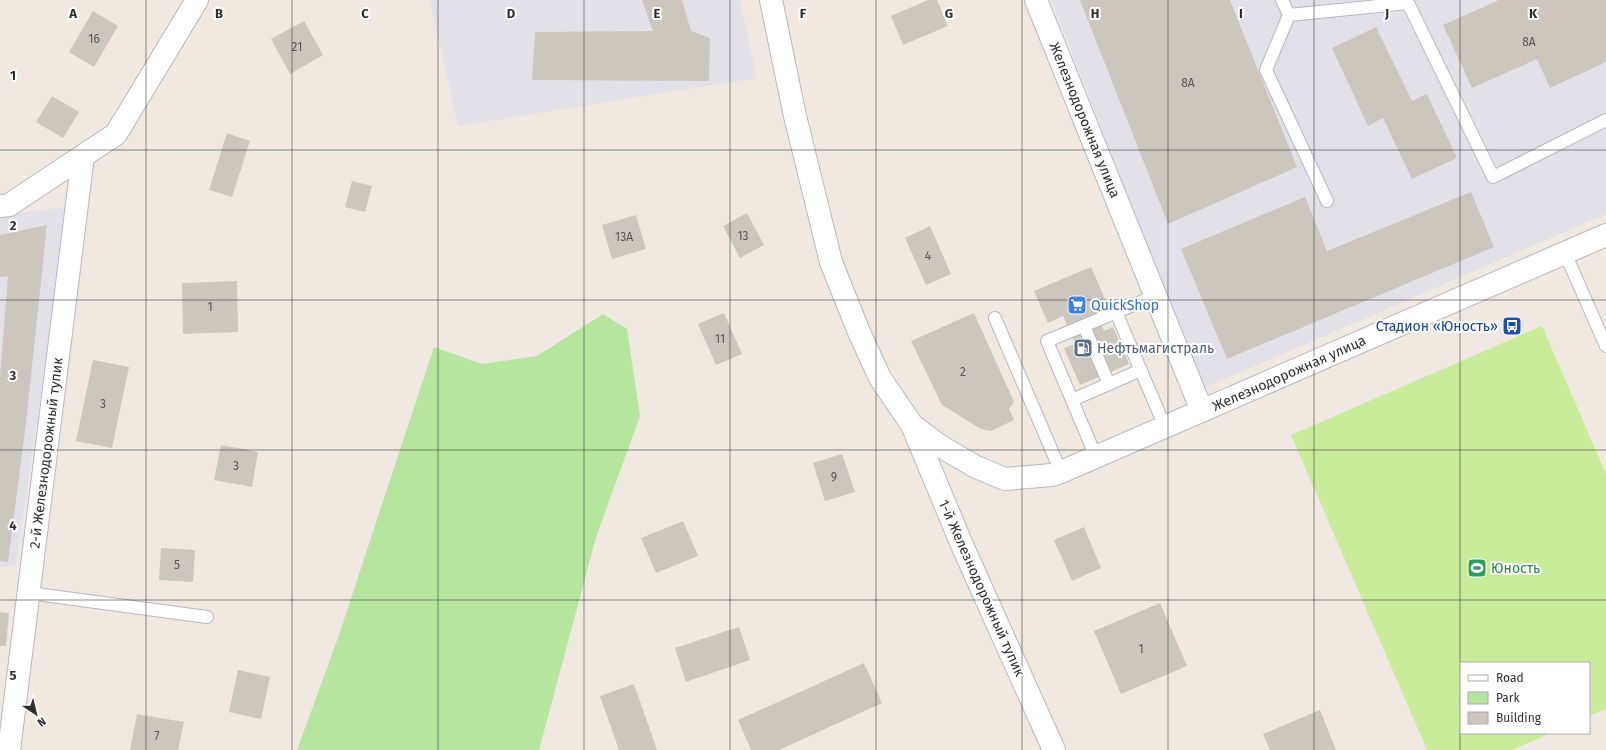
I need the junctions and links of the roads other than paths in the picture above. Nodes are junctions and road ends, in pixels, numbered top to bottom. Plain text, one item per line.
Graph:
1 (197, 0) edge
2 (771, 0) edge
3 (1036, 0) edge
4 (1282, 0) edge
5 (1289, 15) junction
6 (1606, 120) edge
7 (83, 156) junction
8 (1327, 201) dead end
9 (0, 206) edge
10 (1606, 235) edge
11 (1565, 252) junction
12 (1155, 296) junction
13 (1116, 312) junction
14 (995, 318) dead end
15 (1084, 326) junction
16 (1606, 346) edge
17 (1141, 370) junction
18 (1109, 384) junction
19 (1072, 400) junction
20 (1202, 410) junction
21 (912, 425) junction
22 (1165, 427) junction
23 (1096, 457) junction
24 (1061, 472) junction
25 (29, 593) junction
26 (207, 617) dead end
27 (9, 750) edge
28 (1054, 750) edge

1 - 7 street
2 - 21 street
3 - 12 street, Железнодорожная улица
4 - 5 lane
5 - 6 lane
5 - 8 lane
7 - 9 street
7 - 25 street, 2-й Железнодорожный тупик
10 - 11 street, Железнодорожная улица
11 - 16 lane
11 - 20 street, Железнодорожная улица
12 - 13 lane
12 - 20 street, Железнодорожная улица
13 - 15 lane
13 - 17 lane
14 - 24 lane
15 - 18 lane
15 - 19 lane
17 - 18 lane
17 - 22 lane
18 - 19 lane
19 - 23 lane
20 - 22 street
21 - 24 street
21 - 28 street, 1-й Железнодорожный тупик
22 - 23 street
23 - 24 street
25 - 26 lane
25 - 27 street, 2-й Железнодорожный тупик

